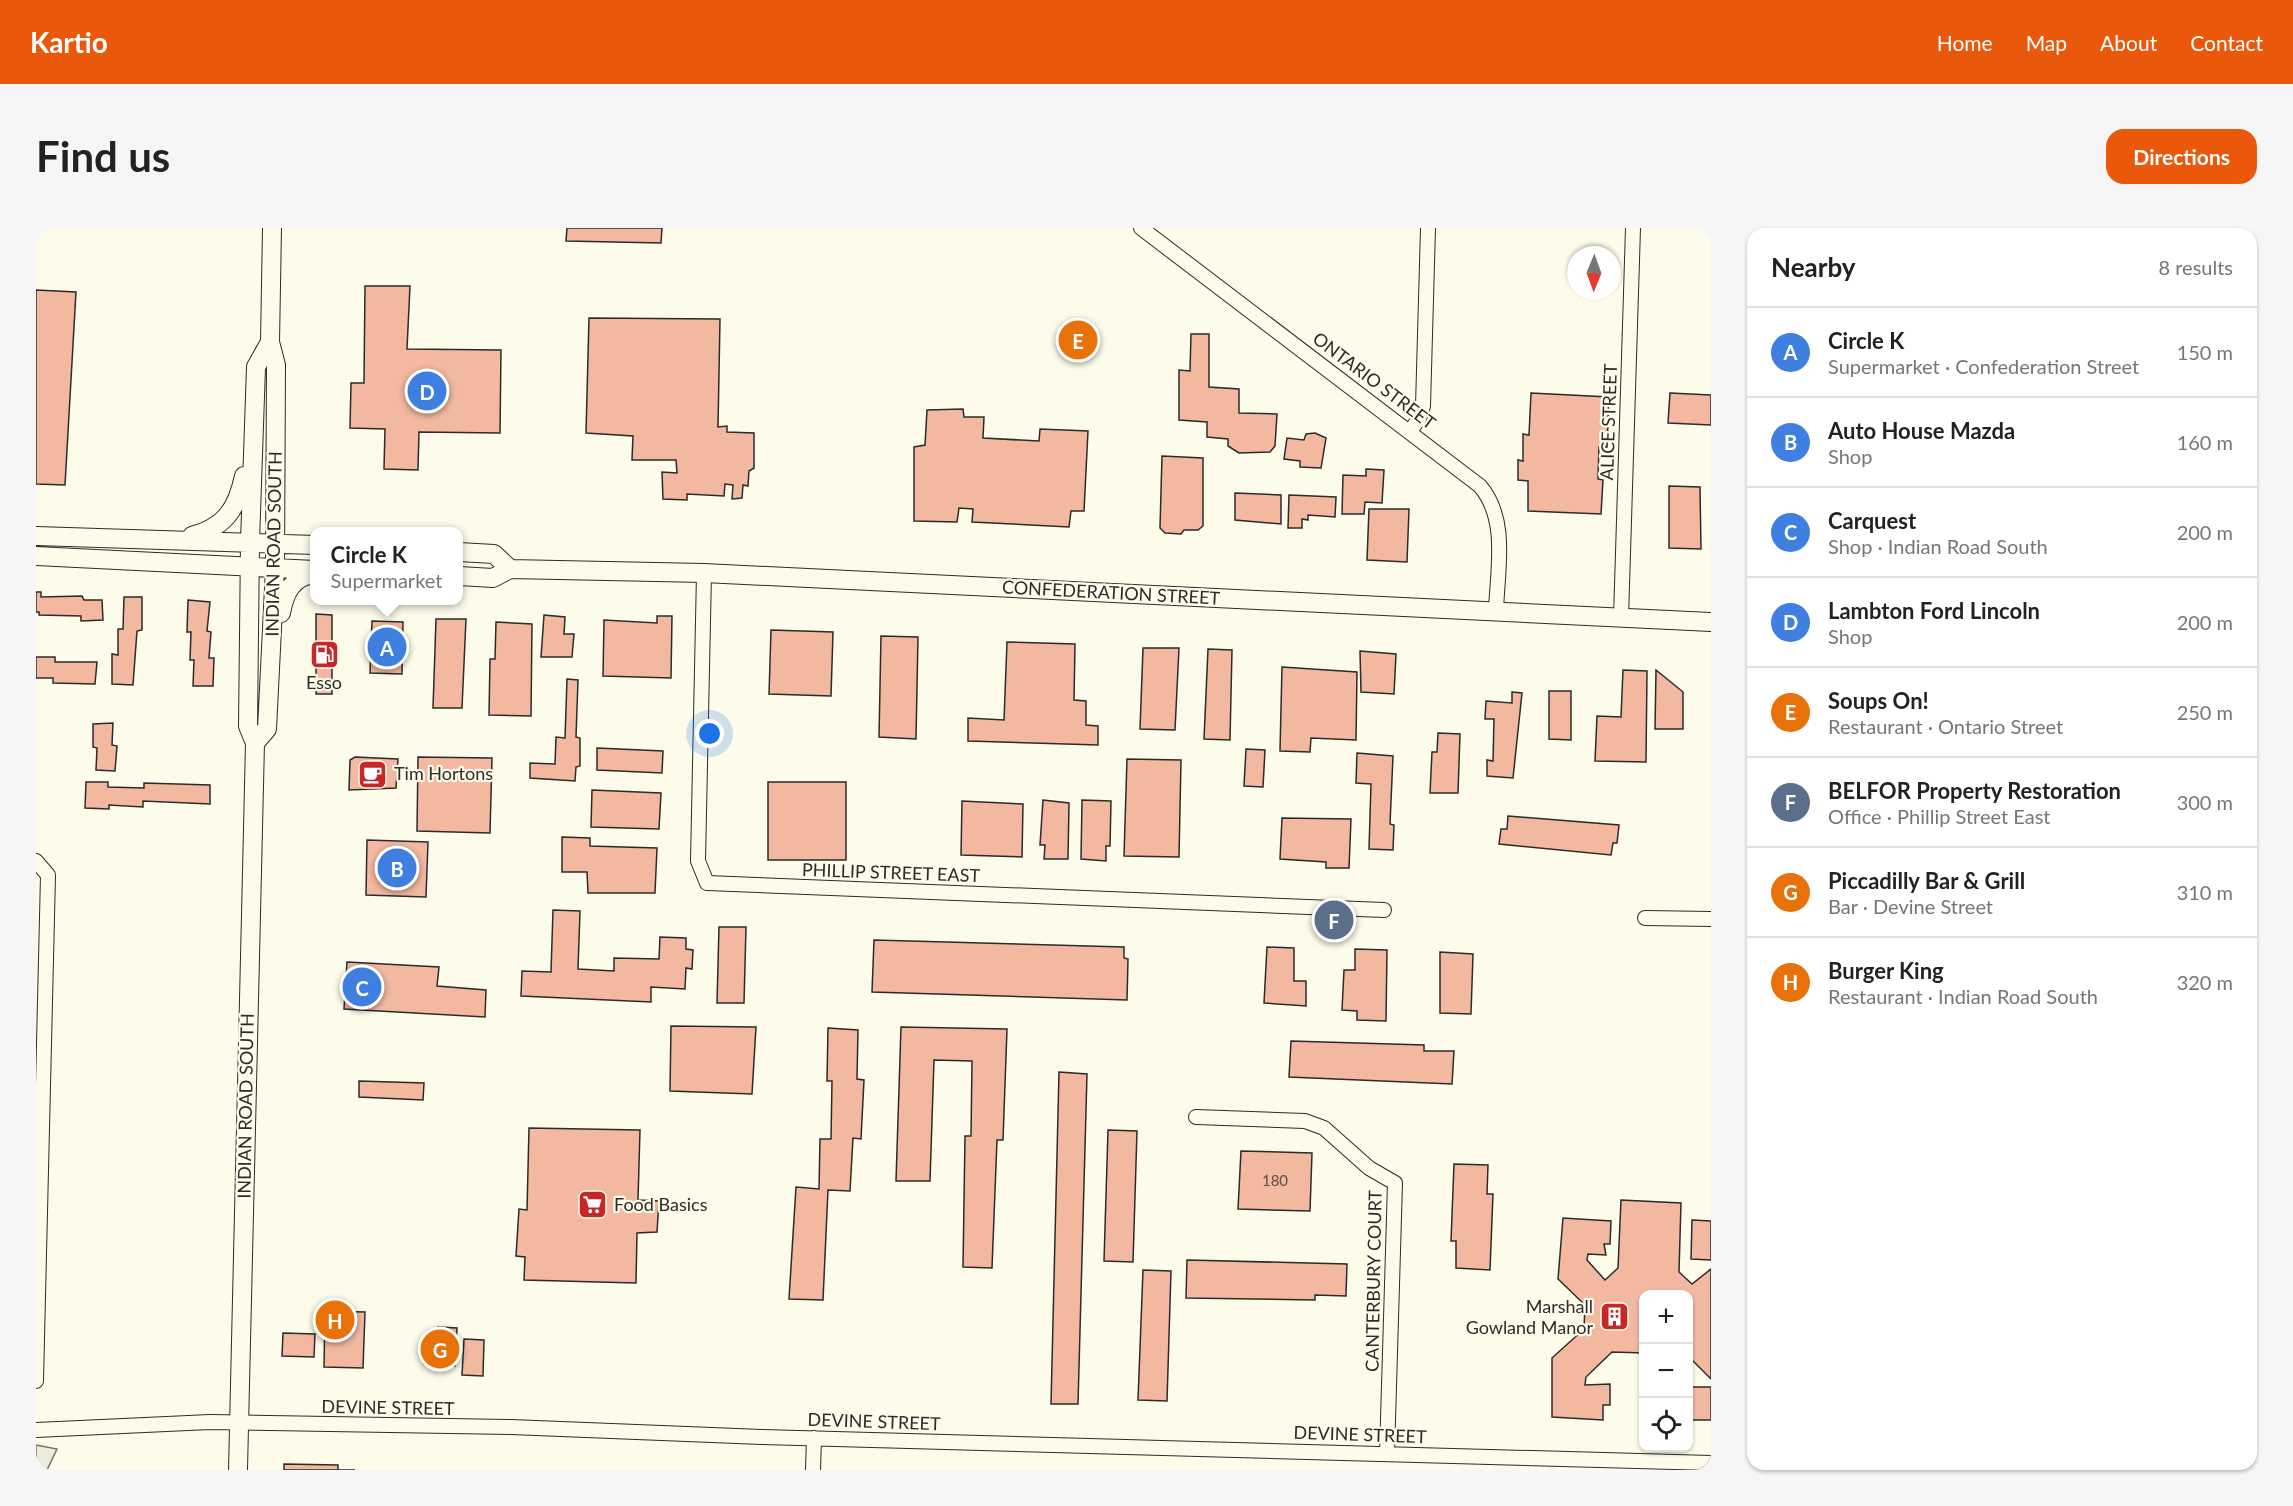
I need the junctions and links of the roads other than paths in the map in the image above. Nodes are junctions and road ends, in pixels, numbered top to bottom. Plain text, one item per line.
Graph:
1 (272, 228) edge
2 (1141, 228) edge
3 (1428, 228) edge
4 (1633, 228) edge
5 (270, 342) junction
6 (255, 409) junction
7 (1410, 430) junction
8 (36, 536) edge
9 (178, 540) junction
10 (250, 542) junction
11 (276, 543) junction
12 (310, 545) edge
13 (463, 552) edge
14 (36, 556) edge
15 (249, 568) junction
16 (275, 568) junction
17 (510, 569) junction
18 (310, 572) edge
19 (704, 573) junction
20 (310, 574) edge
21 (463, 576) edge
22 (1496, 612) junction
23 (1621, 618) junction
24 (1711, 622) edge
25 (269, 689) junction
26 (255, 743) junction
27 (37, 861) edge
28 (1384, 910) dead end
29 (1645, 918) dead end
30 (1711, 920) edge
31 (41, 1052) edge
32 (1197, 1117) dead end
33 (39, 1237) edge
34 (36, 1381) edge
35 (239, 1423) junction
36 (36, 1431) edge
37 (814, 1438) junction
38 (1388, 1454) junction
39 (1711, 1463) edge
40 (1646, 1466) edge
41 (238, 1470) edge
42 (813, 1470) edge

1 - 5 main road, INDIAN ROAD SOUTH
2 - 7 street, ONTARIO STREET
3 - 7 street
4 - 23 street, ALICE STREET
5 - 6 main road, INDIAN ROAD SOUTH
5 - 11 main road, INDIAN ROAD SOUTH
6 - 9 main road
6 - 10 main road, INDIAN ROAD SOUTH
7 - 22 street, ONTARIO STREET
8 - 9 main road
9 - 10 main road
10 - 11 main road
10 - 15 main road, INDIAN ROAD SOUTH
11 - 12 main road
11 - 16 main road, INDIAN ROAD SOUTH
13 - 17 main road
14 - 15 main road
15 - 16 main road
15 - 26 main road, INDIAN ROAD SOUTH
16 - 18 main road
16 - 25 main road, INDIAN ROAD SOUTH
17 - 19 main road, CONFEDERATION STREET
17 - 21 main road, CONFEDERATION STREET
19 - 22 main road, CONFEDERATION STREET
19 - 28 street, PHILLIP STREET EAST
20 - 25 main road
22 - 23 main road, CONFEDERATION STREET
23 - 24 main road, CONFEDERATION STREET
25 - 26 main road, INDIAN ROAD SOUTH
26 - 35 main road, INDIAN ROAD SOUTH
27 - 31 street
29 - 30 street
31 - 33 street
32 - 38 street, CANTERBURY COURT
33 - 34 street
35 - 36 street, DEVINE STREET
35 - 37 street, DEVINE STREET
35 - 41 main road, INDIAN ROAD SOUTH
37 - 38 street, DEVINE STREET
37 - 42 street
38 - 40 street, DEVINE STREET
39 - 40 street, DEVINE STREET

